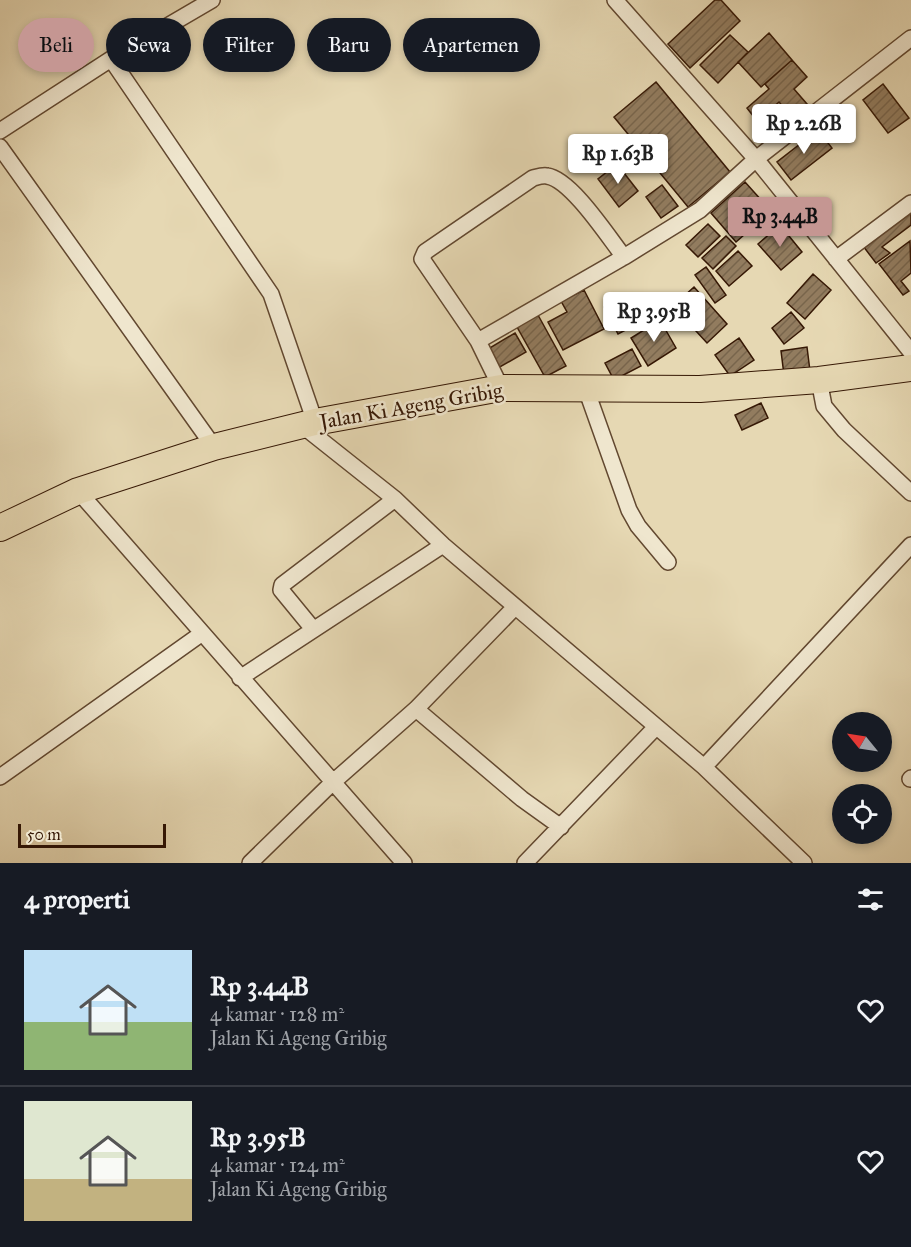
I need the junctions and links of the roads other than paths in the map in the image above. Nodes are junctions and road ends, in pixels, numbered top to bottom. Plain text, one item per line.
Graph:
1 (212, 0) edge
2 (615, 0) edge
3 (181, 18) edge
4 (911, 38) edge
5 (106, 62) edge
6 (120, 72) edge
7 (0, 131) edge
8 (0, 147) edge
9 (756, 159) junction
10 (911, 202) edge
11 (624, 257) junction
12 (836, 259) junction
13 (478, 341) junction
14 (911, 352) edge
15 (911, 368) edge
16 (819, 380) junction
17 (501, 388) junction
18 (586, 389) junction
19 (309, 424) junction
20 (214, 447) junction
21 (78, 491) junction
22 (911, 493) edge
23 (395, 499) junction
24 (0, 528) edge
25 (443, 544) junction
26 (911, 545) edge
27 (668, 562) dead end
28 (515, 607) junction
29 (313, 629) junction
30 (201, 634) junction
31 (240, 678) junction
32 (416, 709) junction
33 (655, 728) junction
34 (704, 767) junction
35 (0, 777) edge
36 (332, 783) junction
37 (561, 826) junction
38 (533, 861) edge
39 (250, 863) edge
40 (404, 863) edge
41 (804, 863) edge

1 - 3 street
2 - 9 street
4 - 9 street
5 - 7 street
6 - 19 street
8 - 20 street
9 - 11 street
9 - 12 street
10 - 12 street
11 - 13 street
11 - 13 street
12 - 14 street
13 - 17 street
15 - 16 main road, Jalan Ki Ageng Gribig
16 - 18 main road, Jalan Ki Ageng Gribig
16 - 22 street
17 - 18 main road, Jalan Ki Ageng Gribig
17 - 19 main road, Jalan Ki Ageng Gribig
18 - 27 street
19 - 20 main road, Jalan Ki Ageng Gribig
19 - 23 street
20 - 21 main road, Jalan Ki Ageng Gribig
21 - 24 main road, Jalan Ki Ageng Gribig
21 - 30 street
23 - 25 street
23 - 29 street
25 - 28 street
25 - 29 street
26 - 34 street
28 - 32 street
28 - 33 street
29 - 31 street
30 - 31 street
30 - 35 street
31 - 36 street
32 - 36 street
32 - 37 street
33 - 34 street
33 - 37 street
34 - 41 street
36 - 39 street
36 - 40 street
37 - 38 street

